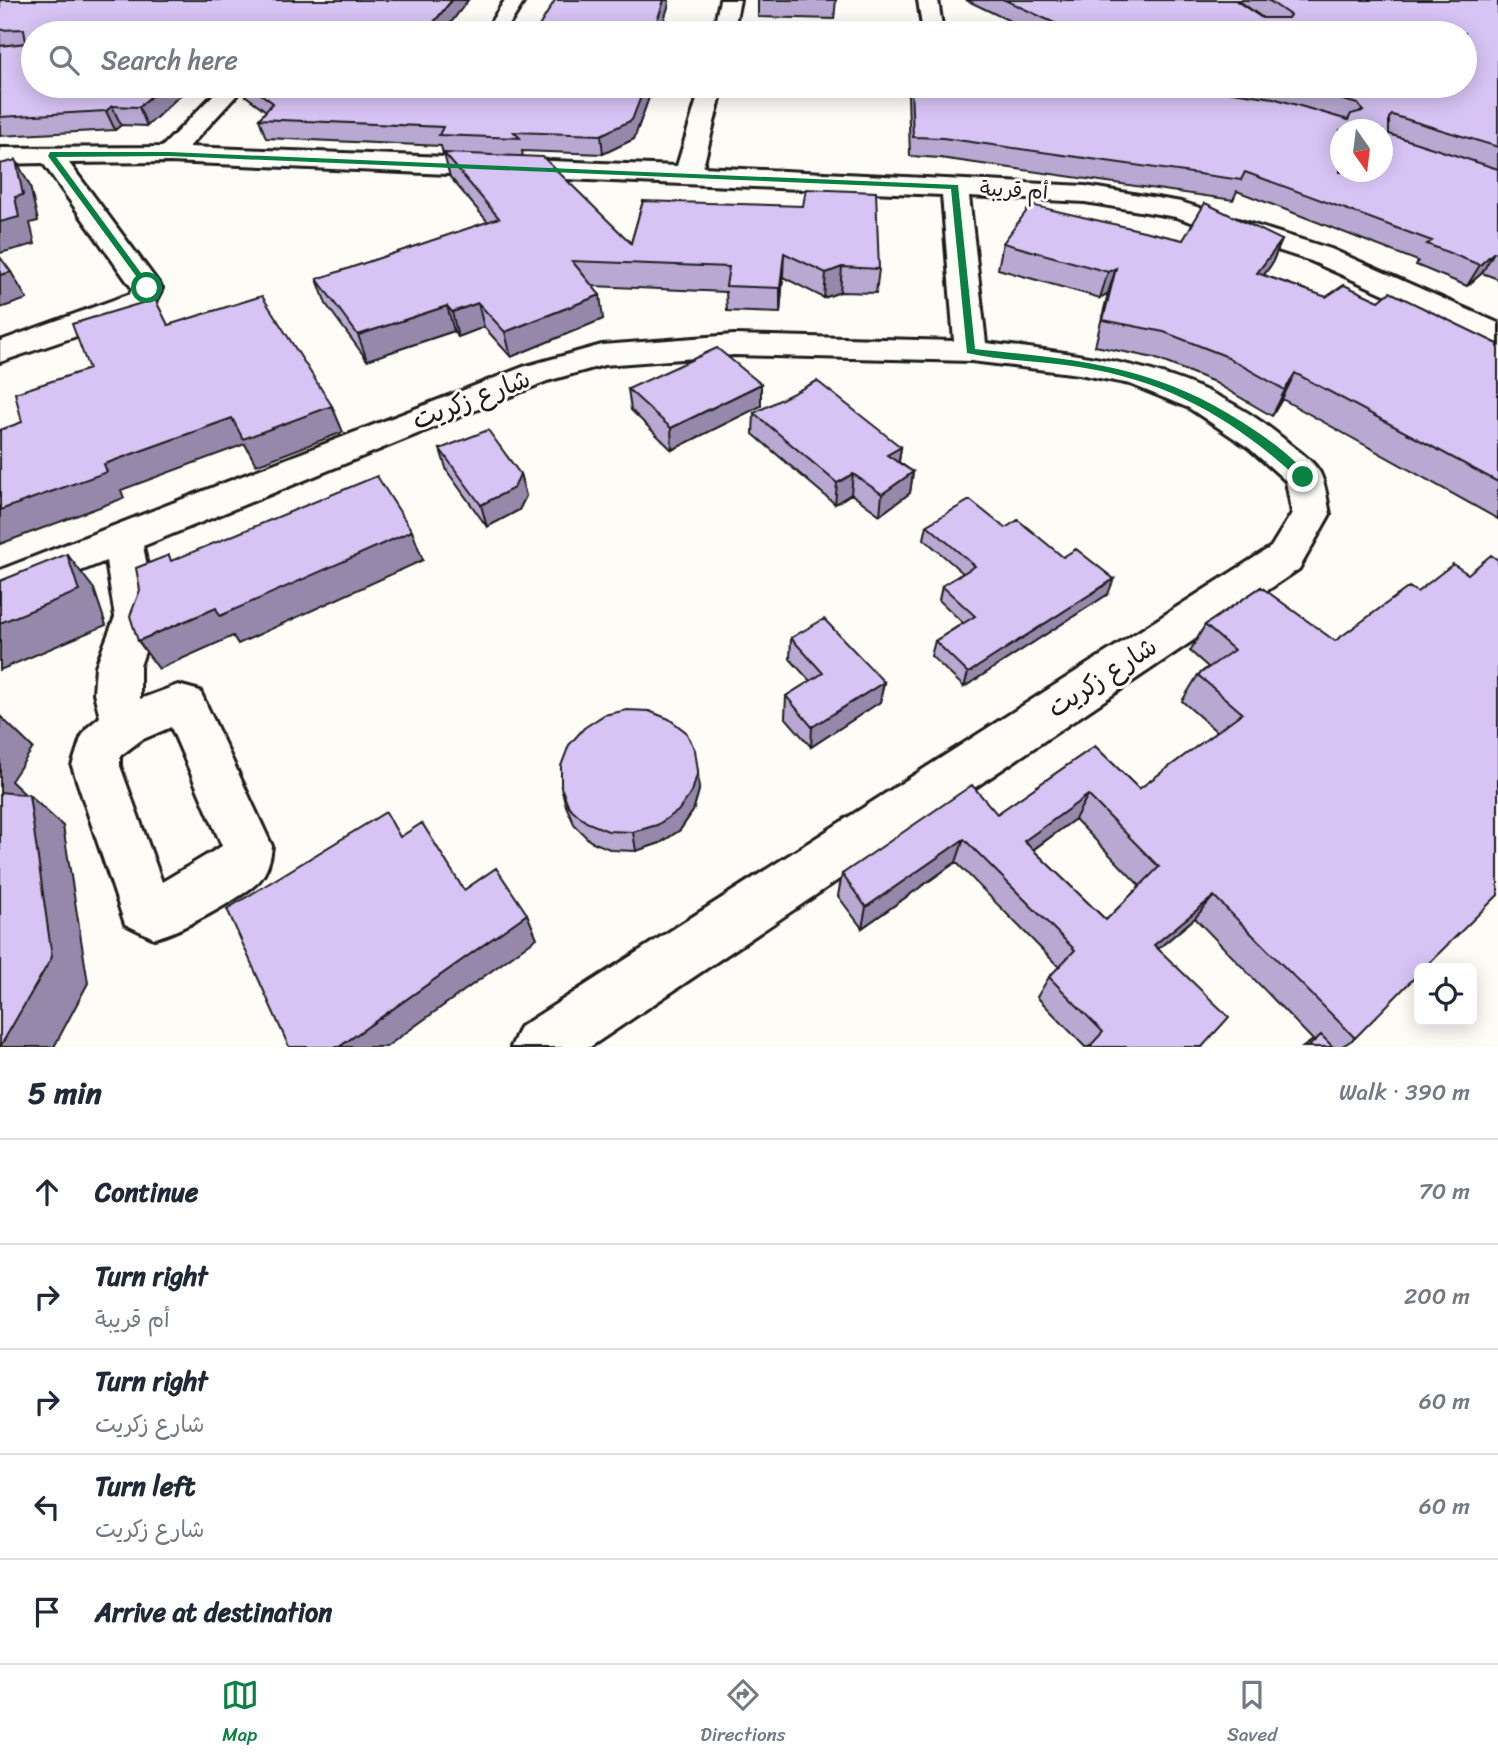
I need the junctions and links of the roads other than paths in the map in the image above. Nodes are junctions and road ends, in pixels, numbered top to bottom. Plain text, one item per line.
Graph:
1 (515, 0) edge
2 (730, 0) edge
3 (928, 0) edge
4 (502, 21) edge
5 (726, 21) edge
6 (931, 21) edge
7 (223, 98) edge
8 (709, 98) edge
9 (169, 154) junction
10 (50, 155) junction
11 (0, 156) edge
12 (688, 174) junction
13 (955, 187) junction
14 (1498, 335) edge
15 (971, 351) junction
16 (0, 352) edge
17 (122, 538) junction
18 (0, 587) edge
19 (125, 726) dead end
20 (540, 1047) edge

1 - 4 street
2 - 5 street
3 - 6 street
7 - 9 street
8 - 12 street
9 - 10 street, أم قريبة
9 - 12 street, أم قريبة
10 - 11 street, أم قريبة
10 - 16 street
12 - 13 street, أم قريبة
13 - 14 street, أم قريبة
13 - 15 street
15 - 17 street, شارع زكريت
15 - 20 street, شارع زكريت
17 - 18 street, شارع زكريت
17 - 19 street

